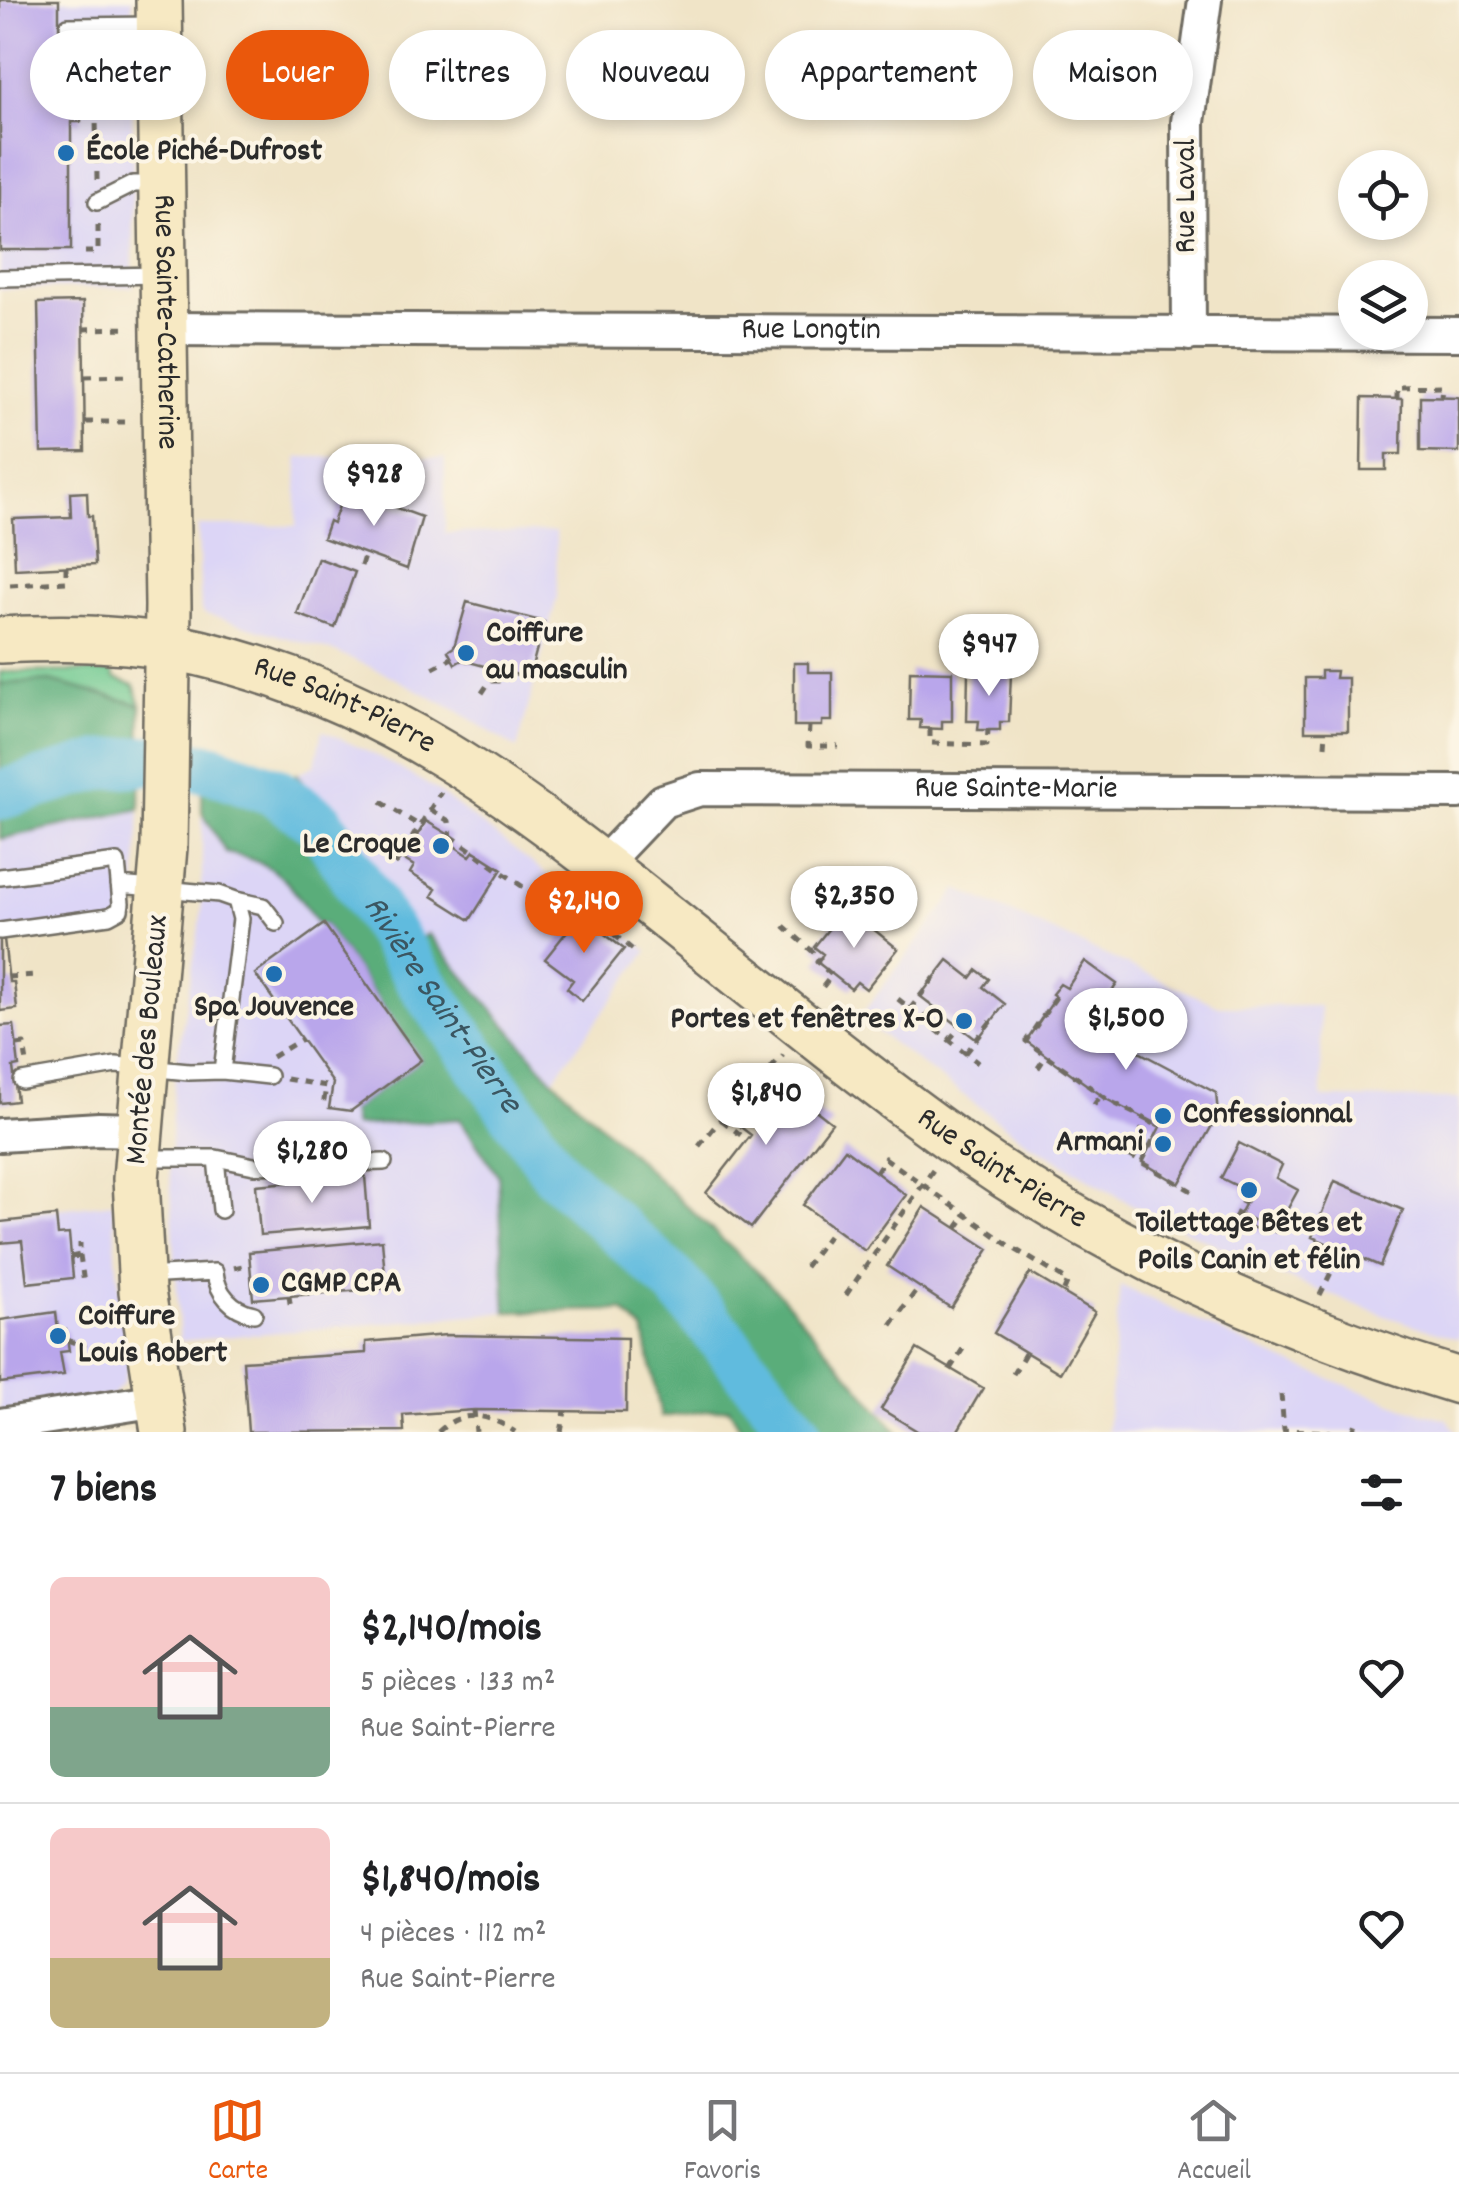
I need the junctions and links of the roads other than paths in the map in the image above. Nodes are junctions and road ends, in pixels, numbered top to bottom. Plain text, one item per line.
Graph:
1 (1205, 0) edge
2 (158, 12) edge
3 (68, 26) dead end
4 (160, 184) junction
5 (97, 202) dead end
6 (161, 275) junction
7 (0, 278) edge
8 (150, 329) junction
9 (1189, 334) junction
10 (1459, 334) edge
11 (0, 640) edge
12 (166, 646) junction
13 (1459, 792) edge
14 (603, 864) junction
15 (0, 877) edge
16 (141, 886) junction
17 (236, 900) junction
18 (276, 922) dead end
19 (0, 931) edge
20 (144, 1068) junction
21 (222, 1071) junction
22 (270, 1076) road end
23 (22, 1081) dead end
24 (0, 1135) edge
25 (138, 1144) junction
26 (216, 1158) junction
27 (384, 1162) dead end
28 (221, 1210) dead end
29 (141, 1276) junction
30 (254, 1314) dead end
31 (1459, 1380) edge
32 (162, 1424) edge
33 (0, 1425) edge

1 - 9 street, Rue Laval
2 - 3 lane
2 - 4 main road, Rue Sainte-Catherine
4 - 5 lane
4 - 6 main road, Rue Sainte-Catherine
6 - 7 lane
6 - 8 main road, Rue Sainte-Catherine
8 - 9 street, Rue Longtin
8 - 12 main road, Rue Sainte-Catherine
9 - 10 street, Rue Longtin
11 - 12 main road, Rue Saint-Pierre
12 - 14 main road, Rue Saint-Pierre
12 - 16 main road, Montée des Bouleaux
13 - 14 street, Rue Sainte-Marie
14 - 31 main road, Rue Saint-Pierre
15 - 16 lane
16 - 17 lane
16 - 19 lane
16 - 20 main road, Montée des Bouleaux
17 - 18 lane
17 - 21 lane
20 - 21 lane
20 - 23 lane
20 - 25 main road, Montée des Bouleaux
21 - 22 lane
24 - 25 street
25 - 26 lane
25 - 29 main road, Montée des Bouleaux
26 - 27 lane
26 - 28 lane
29 - 30 lane
29 - 32 main road, Montée des Bouleaux
32 - 33 street

